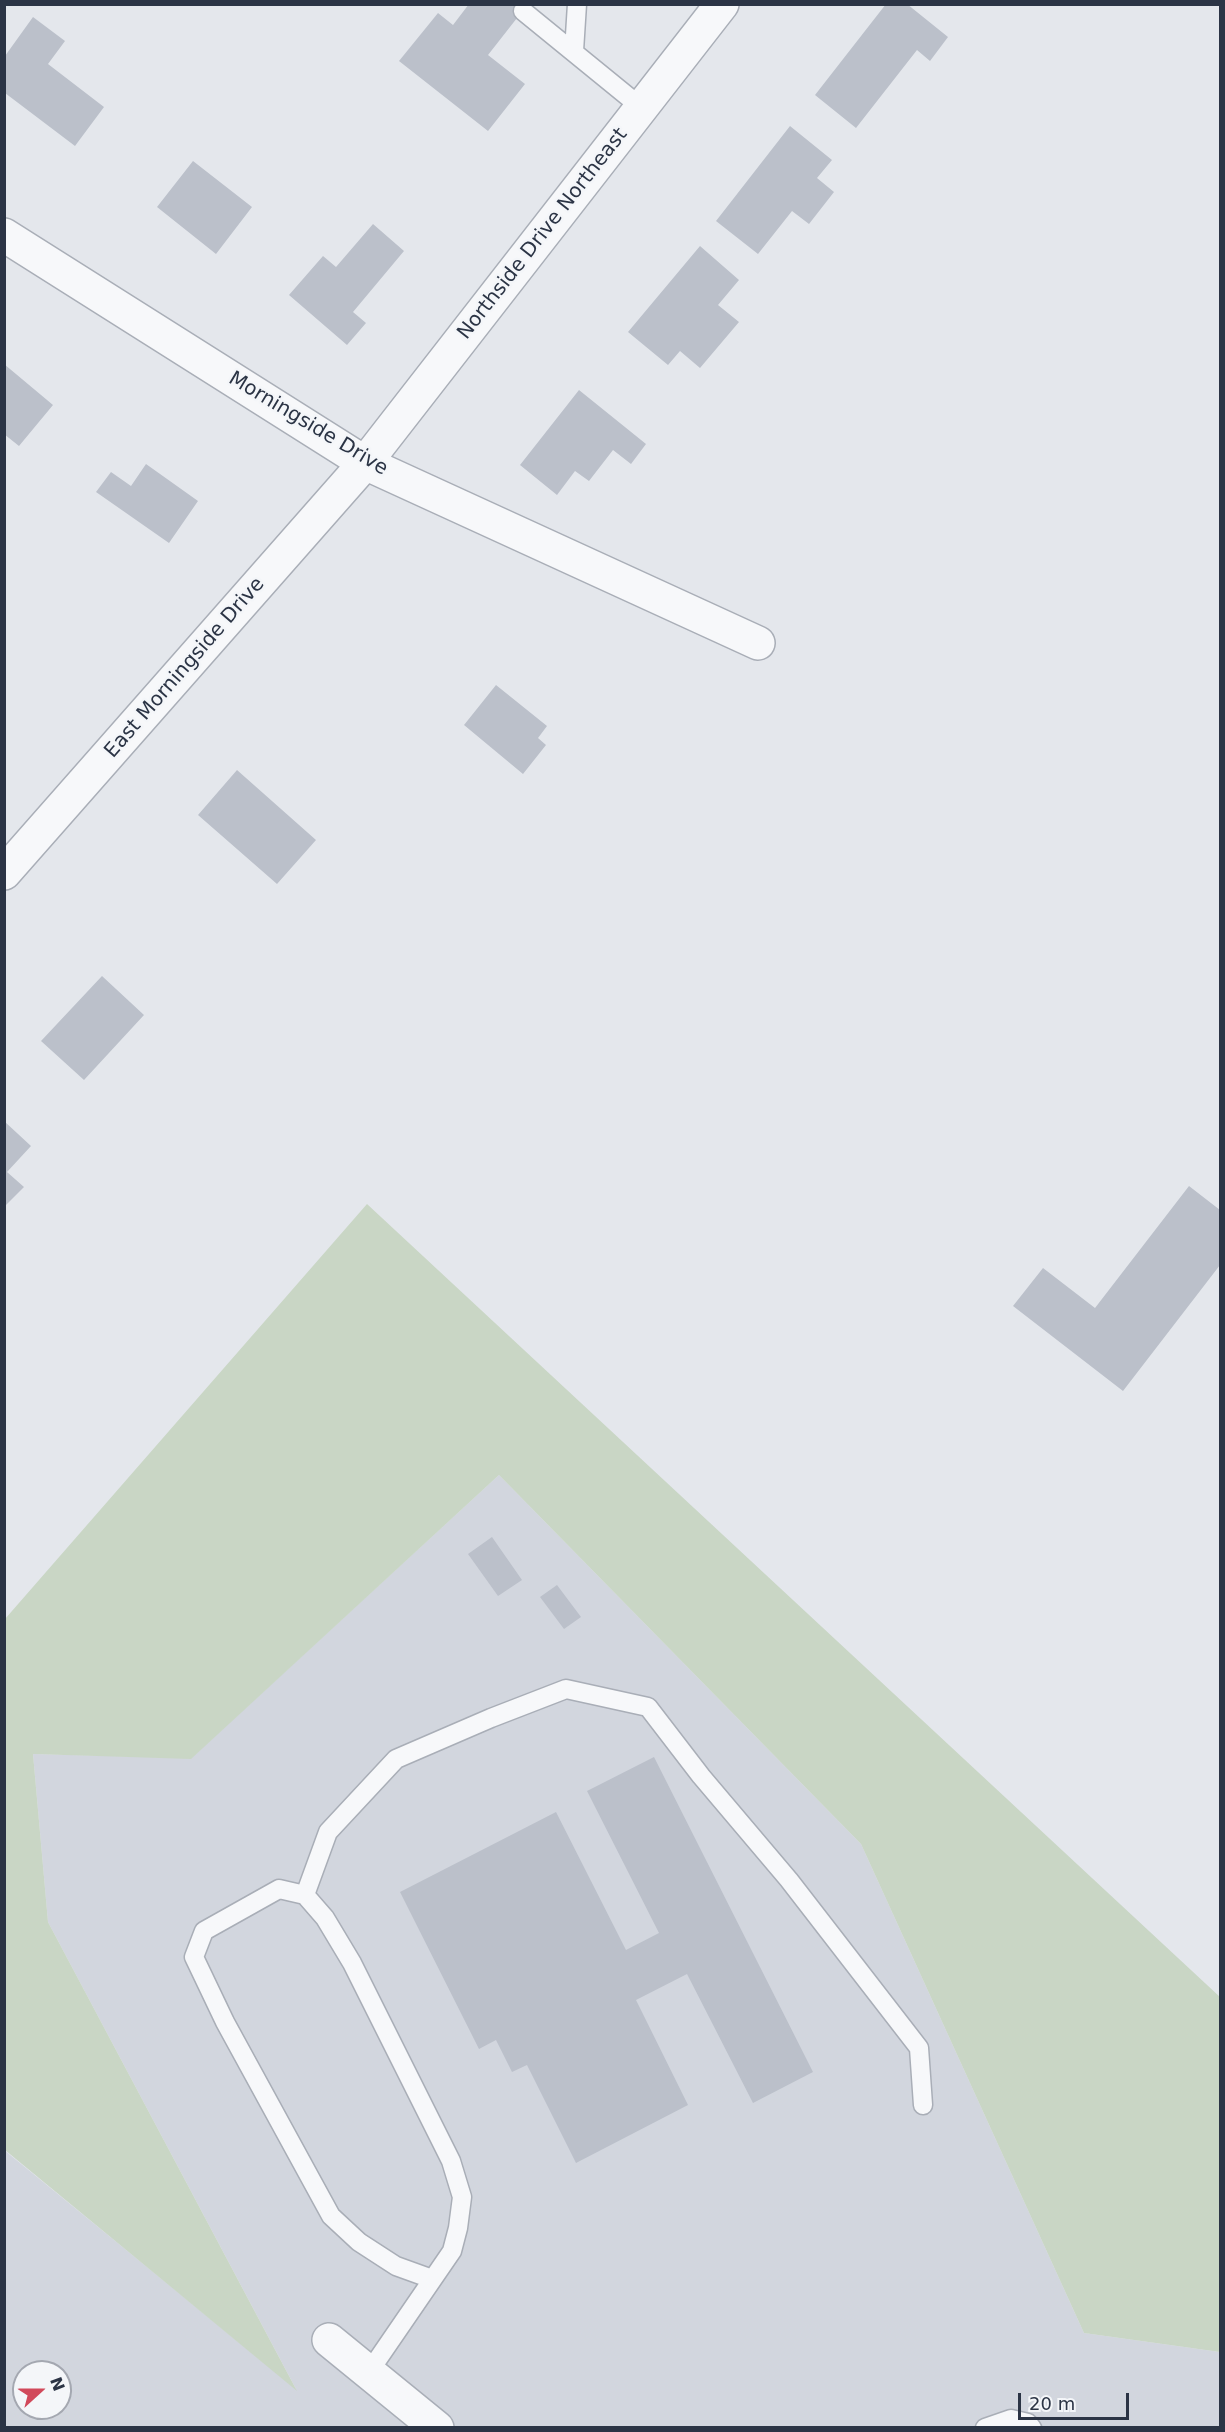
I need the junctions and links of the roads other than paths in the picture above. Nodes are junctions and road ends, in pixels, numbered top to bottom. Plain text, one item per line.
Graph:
1 (577, 4) edge
2 (722, 4) edge
3 (523, 11) dead end
4 (574, 51) junction
5 (642, 108) junction
6 (4, 235) edge
7 (365, 463) junction
8 (758, 643) dead end
9 (4, 873) edge
10 (305, 1894) junction
11 (924, 2105) dead end
12 (432, 2279) junction
13 (329, 2340) dead end
14 (369, 2372) junction
15 (437, 2427) edge
16 (985, 2427) edge
17 (1032, 2427) edge

1 - 4 lane
2 - 5 street, Northside Drive Northeast
3 - 4 lane
4 - 5 lane
5 - 7 street, Northside Drive Northeast
6 - 7 street, Morningside Drive
7 - 8 street, Morningside Drive
7 - 9 street, East Morningside Drive
10 - 11 lane
10 - 12 lane
10 - 12 lane
12 - 14 lane
13 - 14 street
14 - 15 street
16 - 17 lane

